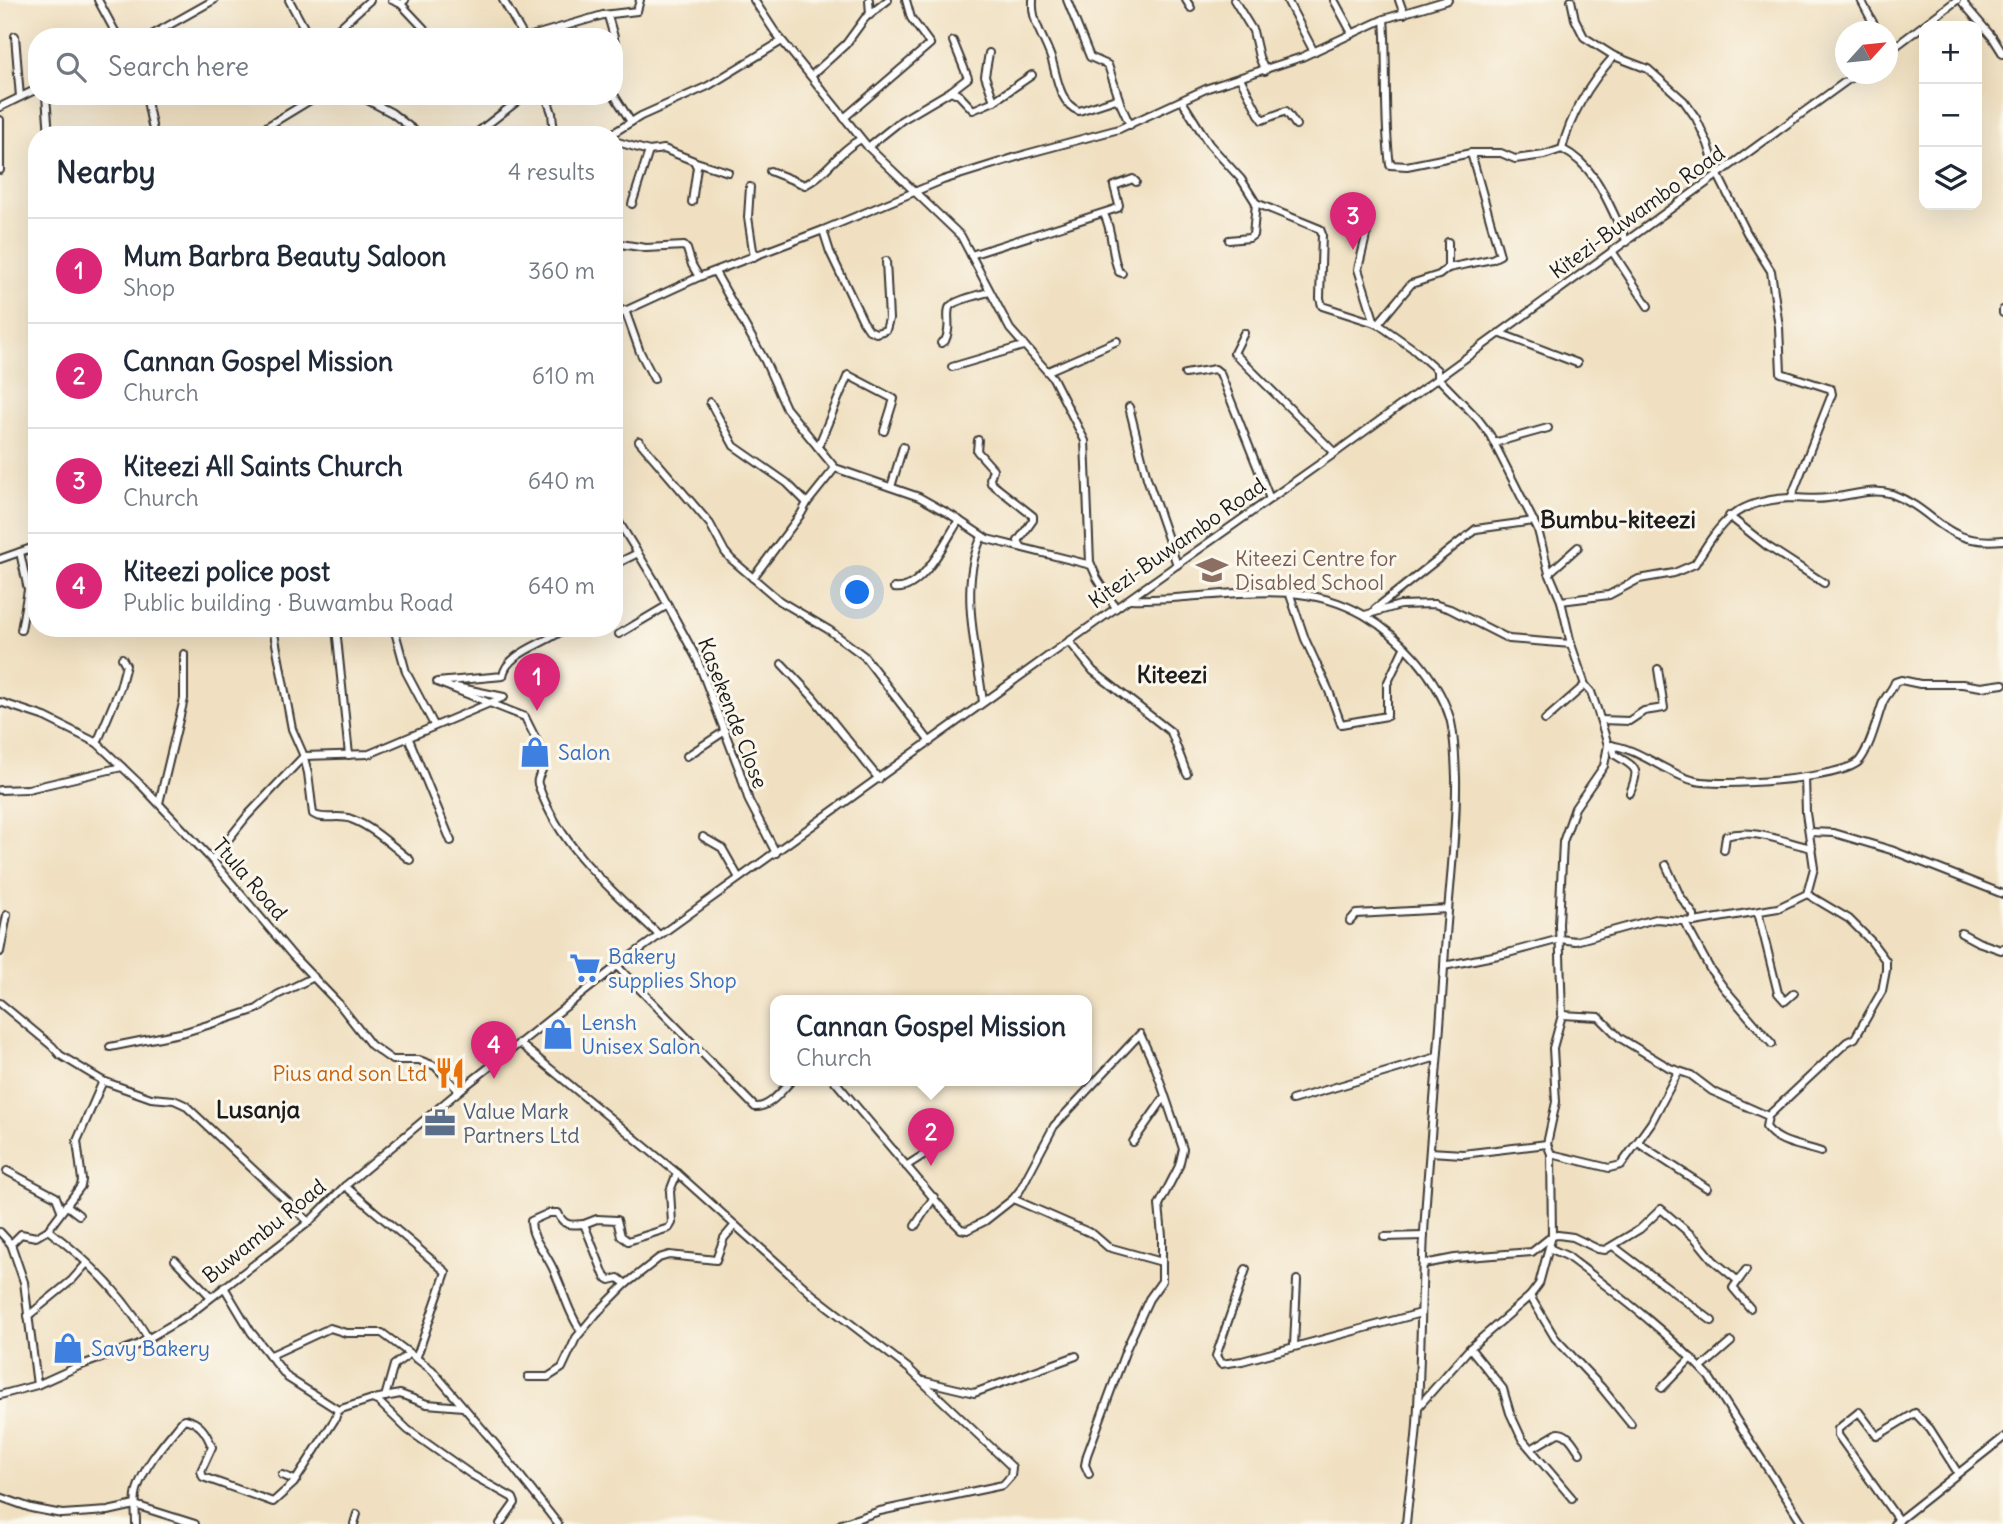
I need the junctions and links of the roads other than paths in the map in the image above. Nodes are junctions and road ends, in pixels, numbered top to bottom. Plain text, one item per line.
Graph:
1 (98, 0) edge
2 (214, 0) edge
3 (289, 0) edge
4 (370, 0) edge
5 (392, 0) edge
6 (503, 0) edge
7 (640, 0) edge
8 (754, 0) edge
9 (869, 0) edge
10 (888, 0) edge
11 (906, 0) edge
12 (1033, 0) edge
13 (1067, 0) edge
14 (1186, 0) edge
15 (1234, 0) edge
16 (1287, 0) edge
17 (1334, 0) edge
18 (1399, 0) edge
19 (1448, 0) edge
20 (1571, 0) edge
21 (1861, 0) edge
22 (1957, 0) edge
23 (1965, 0) edge
24 (403, 2) edge
25 (1191, 8) dead end
26 (1404, 14) junction
27 (870, 15) junction
28 (608, 16) junction
29 (1384, 19) junction
30 (1872, 21) edge
31 (113, 28) edge
32 (164, 28) edge
33 (304, 28) edge
34 (339, 28) edge
35 (425, 28) edge
36 (520, 28) edge
37 (557, 28) edge
38 (611, 28) edge
39 (1352, 33) junction
40 (15, 36) dead end
41 (782, 40) junction
42 (953, 41) dead end
43 (1898, 43) edge
44 (1314, 52) junction
45 (989, 53) dead end
46 (2003, 54) edge
47 (1614, 56) junction
48 (1265, 71) junction
49 (1032, 75) dead end
50 (811, 76) junction
51 (1240, 78) junction
52 (1842, 84) edge
53 (951, 91) junction
54 (28, 93) edge
55 (20, 97) junction
56 (994, 101) junction
57 (1182, 101) junction
58 (1120, 103) junction
59 (47, 105) edge
60 (148, 105) edge
61 (304, 105) edge
62 (377, 105) edge
63 (512, 105) edge
64 (549, 105) edge
65 (621, 105) edge
66 (0, 107) edge
67 (844, 118) junction
68 (0, 120) edge
69 (631, 122) junction
70 (1130, 125) junction
71 (1296, 125) dead end
72 (48, 126) edge
73 (152, 126) edge
74 (274, 126) edge
75 (409, 126) edge
76 (486, 126) edge
77 (553, 126) edge
78 (623, 127) edge
79 (861, 139) junction
80 (623, 144) edge
81 (868, 147) junction
82 (1562, 149) junction
83 (649, 151) junction
84 (1471, 153) junction
85 (696, 162) junction
86 (0, 170) edge
87 (770, 170) dead end
88 (729, 172) dead end
89 (1718, 175) junction
90 (1136, 182) dead end
91 (750, 187) dead end
92 (913, 192) junction
93 (692, 202) dead end
94 (632, 204) dead end
95 (1256, 204) junction
96 (1104, 214) junction
97 (1368, 228) dead end
98 (823, 230) junction
99 (1229, 240) dead end
100 (1448, 242) dead end
101 (1627, 242) junction
102 (623, 244) edge
103 (1612, 251) junction
104 (971, 255) junction
105 (754, 257) junction
106 (886, 261) dead end
107 (1448, 268) junction
108 (715, 272) junction
109 (1122, 273) dead end
110 (699, 277) junction
111 (989, 292) junction
112 (1648, 306) dead end
113 (625, 310) joint
114 (1377, 324) junction
115 (1499, 333) junction
116 (1244, 334) dead end
117 (1117, 341) dead end
118 (941, 343) dead end
119 (1023, 346) junction
120 (1577, 363) dead end
121 (953, 367) dead end
122 (1048, 371) junction
123 (1185, 374) dead end
124 (1437, 377) junction
125 (654, 379) dead end
126 (709, 402) dead end
127 (1129, 407) dead end
128 (1548, 428) dead end
129 (884, 431) dead end
130 (978, 440) dead end
131 (639, 441) dead end
132 (1494, 443) junction
133 (818, 447) junction
134 (903, 447) dead end
135 (1335, 453) junction
136 (835, 468) junction
137 (891, 487) junction
138 (1791, 498) junction
139 (1270, 499) junction
140 (807, 503) junction
141 (1729, 516) junction
142 (959, 520) junction
143 (1534, 521) junction
144 (623, 529) edge
145 (982, 537) junction
146 (2003, 540) edge
147 (1021, 546) junction
148 (1578, 547) dead end
149 (28, 549) edge
150 (20, 552) junction
151 (638, 553) junction
152 (0, 559) edge
153 (623, 560) edge
154 (1091, 565) junction
155 (1177, 565) junction
156 (1549, 573) junction
157 (753, 578) junction
158 (1824, 583) dead end
159 (894, 588) dead end
160 (1289, 592) junction
161 (1129, 599) junction
162 (1561, 601) junction
163 (667, 605) junction
164 (1116, 608) junction
165 (1368, 614) junction
166 (21, 630) dead end
167 (623, 632) edge
168 (274, 637) edge
169 (337, 637) edge
170 (396, 637) edge
171 (550, 637) edge
172 (1069, 641) junction
173 (1571, 644) junction
174 (1404, 648) junction
175 (184, 654) dead end
176 (122, 658) dead end
177 (782, 664) dead end
178 (1658, 669) dead end
179 (436, 682) junction
180 (2003, 684) edge
181 (1585, 685) junction
182 (0, 702) edge
183 (983, 702) junction
184 (1545, 720) dead end
185 (1601, 720) junction
186 (434, 725) junction
187 (725, 732) junction
188 (409, 739) junction
189 (930, 742) junction
190 (97, 743) junction
191 (1610, 745) junction
192 (349, 755) junction
193 (303, 756) junction
194 (687, 756) dead end
195 (122, 767) junction
196 (1186, 774) dead end
197 (1805, 777) junction
198 (879, 779) junction
199 (0, 790) edge
200 (1630, 793) dead end
201 (159, 803) junction
202 (1810, 832) junction
203 (704, 837) dead end
204 (451, 841) dead end
205 (1812, 848) junction
206 (1724, 850) dead end
207 (776, 853) junction
208 (212, 860) junction
209 (410, 860) dead end
210 (1665, 866) dead end
211 (739, 878) junction
212 (1807, 894) junction
213 (2003, 894) edge
214 (1448, 909) junction
215 (1758, 912) junction
216 (7, 915) dead end
217 (1350, 921) dead end
218 (1693, 922) junction
219 (1685, 923) junction
220 (1961, 933) dead end
221 (659, 935) junction
222 (1560, 939) junction
223 (2003, 948) edge
224 (0, 951) edge
225 (1444, 966) junction
226 (617, 967) junction
227 (314, 977) junction
228 (1794, 993) dead end
229 (0, 1003) edge
230 (1562, 1015) junction
231 (519, 1042) junction
232 (1772, 1044) dead end
233 (110, 1047) dead end
234 (1437, 1057) junction
235 (1678, 1072) junction
236 (103, 1081) junction
237 (1092, 1085) edge
238 (786, 1086) edge
239 (839, 1086) edge
240 (1091, 1086) edge
241 (458, 1091) junction
242 (1164, 1098) junction
243 (1292, 1100) dead end
244 (1768, 1116) junction
245 (1133, 1142) dead end
246 (1638, 1143) junction
247 (1548, 1144) junction
248 (939, 1145) dead end
249 (1430, 1152) junction
250 (1821, 1152) dead end
251 (1551, 1154) junction
252 (906, 1166) junction
253 (7, 1171) dead end
254 (677, 1173) junction
255 (345, 1186) junction
256 (1707, 1188) dead end
257 (934, 1197) junction
258 (1013, 1199) junction
259 (64, 1207) junction
260 (79, 1215) dead end
261 (309, 1222) junction
262 (584, 1224) junction
263 (735, 1225) junction
264 (915, 1226) dead end
265 (48, 1230) junction
266 (0, 1232) edge
267 (1424, 1236) junction
268 (1552, 1236) junction
269 (1384, 1237) dead end
270 (11, 1244) junction
271 (1613, 1246) junction
272 (1549, 1248) junction
273 (175, 1260) dead end
274 (1162, 1262) junction
275 (86, 1263) junction
276 (1424, 1264) junction
277 (1246, 1269) dead end
278 (1746, 1270) dead end
279 (1297, 1280) dead end
280 (1737, 1280) junction
281 (626, 1284) junction
282 (224, 1287) junction
283 (1530, 1296) junction
284 (211, 1297) junction
285 (1750, 1308) dead end
286 (1421, 1312) junction
287 (28, 1316) junction
288 (1712, 1321) dead end
289 (582, 1331) junction
290 (148, 1338) junction
291 (1731, 1342) dead end
292 (1294, 1346) junction
293 (1470, 1348) junction
294 (269, 1356) junction
295 (1076, 1356) dead end
296 (412, 1357) junction
297 (1692, 1358) junction
298 (1701, 1368) junction
299 (528, 1377) dead end
300 (922, 1381) junction
301 (37, 1385) junction
302 (1662, 1388) dead end
303 (0, 1395) edge
304 (385, 1397) junction
305 (372, 1399) junction
306 (463, 1407) junction
307 (1418, 1407) junction
308 (338, 1410) junction
309 (1631, 1424) dead end
310 (2003, 1438) edge
311 (1531, 1449) junction
312 (1580, 1453) dead end
313 (1958, 1473) junction
314 (1089, 1474) dead end
315 (282, 1475) dead end
316 (295, 1480) junction
317 (0, 1497) edge
318 (1572, 1498) dead end
319 (135, 1505) junction
320 (357, 1514) dead end
321 (1896, 1522) edge
322 (136, 1524) edge
323 (195, 1524) edge
324 (354, 1524) edge
325 (500, 1524) edge
326 (557, 1524) edge
327 (841, 1524) edge
328 (1406, 1524) edge
329 (1803, 1524) edge

1 - 31 street
2 - 32 street
3 - 33 street
4 - 34 street
5 - 24 street
6 - 36 street
7 - 28 street
8 - 41 street
9 - 27 street
10 - 27 street
11 - 67 street
12 - 58 street
13 - 58 street
14 - 25 street
15 - 48 street
16 - 44 street
17 - 39 street
18 - 26 street
19 - 26 street
20 - 47 street
21 - 30 street
22 - 43 street
23 - 46 street
24 - 35 street
26 - 29 street
27 - 50 street
28 - 37 street
28 - 38 street
29 - 39 street
29 - 84 street
39 - 44 street
40 - 55 street
41 - 50 street
41 - 69 street
42 - 53 street
44 - 48 street
45 - 56 street
47 - 82 street
47 - 89 street
48 - 51 street
49 - 56 street
50 - 67 street
51 - 57 street
51 - 71 street
52 - 89 street, Kitezi-Buwambo Road
53 - 56 street
53 - 81 street
54 - 55 street
55 - 66 street
57 - 70 street
57 - 95 street
58 - 70 street
59 - 72 street
60 - 73 street
61 - 74 street
62 - 75 street
63 - 76 street
64 - 77 street
65 - 69 street
67 - 79 street
68 - 86 street
69 - 78 street
70 - 92 street
79 - 81 street
79 - 87 street
80 - 83 street
81 - 92 street
82 - 84 street
82 - 101 street
83 - 85 street
83 - 94 street
84 - 107 street
85 - 88 street
85 - 93 street
89 - 101 street, Kitezi-Buwambo Road
89 - 138 street
90 - 96 street
91 - 105 street
92 - 98 street
92 - 104 street
95 - 99 street
95 - 114 street
96 - 104 street
96 - 109 street
97 - 114 street
98 - 105 street
98 - 106 street
100 - 107 street
101 - 103 street, Kitezi-Buwambo Road
102 - 110 street
103 - 112 street
103 - 115 street, Kitezi-Buwambo Road
104 - 111 street
105 - 108 street
107 - 114 street
108 - 110 street
108 - 133 street
110 - 113 street
111 - 118 street
111 - 119 street
113 - 125 street
114 - 124 street
115 - 120 street
115 - 124 street, Kitezi-Buwambo Road
116 - 135 street
117 - 122 street
119 - 121 street
119 - 122 street
122 - 154 street
123 - 139 street
124 - 132 street
124 - 135 street, Kitezi-Buwambo Road
126 - 140 street
127 - 155 street
128 - 132 street
129 - 133 street
130 - 147 street
131 - 157 street
132 - 143 street
133 - 136 street
134 - 137 street
135 - 139 street, Kitezi-Buwambo Road
136 - 137 street
136 - 140 street
137 - 142 street
138 - 141 street
138 - 146 street
139 - 155 street, Kitezi-Buwambo Road
140 - 157 street
141 - 158 street
141 - 162 street
142 - 145 street
142 - 159 street
143 - 156 street
143 - 165 street
144 - 151 street, Kasekende Close
145 - 147 street
145 - 183 street
147 - 154 street
148 - 156 street
149 - 150 street
150 - 152 street
150 - 166 street
151 - 153 street
151 - 163 street, Kasekende Close
154 - 164 street
155 - 161 street, Kitezi-Buwambo Road
156 - 162 street
157 - 189 street
160 - 161 street
160 - 165 street
160 - 174 street
161 - 164 street, Kitezi-Buwambo Road
162 - 173 street
163 - 167 street
163 - 187 street, Kasekende Close
164 - 172 street, Kitezi-Buwambo Road
165 - 173 street
165 - 174 street
168 - 193 street
169 - 192 street
170 - 186 street
171 - 179 street
172 - 183 street, Kitezi-Buwambo Road
172 - 196 street
173 - 181 street
174 - 214 street
175 - 201 street
176 - 190 street
177 - 198 street
178 - 185 street
179 - 186 street
179 - 221 street
180 - 197 street
181 - 184 street
181 - 185 street
182 - 190 street, Ttula Road
183 - 189 street, Kitezi-Buwambo Road
185 - 191 street
186 - 188 street
187 - 194 street
187 - 207 street, Kasekende Close
188 - 192 street
188 - 204 street
189 - 198 street, Kitezi-Buwambo Road
190 - 195 street, Ttula Road
191 - 197 street
191 - 200 street
191 - 222 street
192 - 193 street
193 - 208 street
193 - 209 street
195 - 199 street
195 - 201 street, Ttula Road
197 - 202 street
198 - 207 street, Kitezi-Buwambo Road
201 - 208 street, Ttula Road
202 - 205 street
202 - 213 street
203 - 211 street
205 - 206 street
205 - 212 street
207 - 211 street, Kitezi-Buwambo Road
208 - 227 street, Ttula Road
210 - 218 street
211 - 221 street, Kitezi-Buwambo Road
212 - 215 street
212 - 244 street
214 - 217 street
214 - 225 street
215 - 218 street
215 - 228 street
216 - 224 street
218 - 219 street
219 - 222 street
219 - 232 street
220 - 223 street
221 - 226 street, Kitezi-Buwambo Road
222 - 225 street
222 - 230 street
225 - 234 street
226 - 231 street, Kitezi-Buwambo Road
226 - 238 street
227 - 233 street
227 - 241 street, Ttula Road
229 - 236 street
230 - 235 street
230 - 247 street
231 - 241 street, Buwambu Road
231 - 254 street
234 - 243 street
234 - 249 street
235 - 244 street
235 - 246 street
236 - 259 street
236 - 261 street
237 - 242 street
239 - 252 street
240 - 258 street
241 - 255 street, Buwambu Road
242 - 245 street
242 - 274 street
244 - 250 street
246 - 251 street
246 - 256 street
247 - 249 street
247 - 251 street
248 - 252 street
249 - 267 street
251 - 268 street
252 - 257 street
253 - 259 street
254 - 262 street
254 - 263 street
255 - 261 street, Buwambu Road
255 - 296 street
257 - 258 street
257 - 264 street
258 - 274 street
259 - 260 street
259 - 265 street
261 - 282 street, Buwambu Road
262 - 281 street
262 - 289 street
263 - 281 street
263 - 300 street
265 - 270 street
265 - 275 street
266 - 270 street
267 - 269 street
267 - 276 street
268 - 271 street
268 - 272 street
268 - 276 street
270 - 287 street
271 - 280 street
271 - 288 street
272 - 283 street
272 - 297 street
273 - 284 street
274 - 314 street
275 - 287 street
275 - 290 street
276 - 286 street
277 - 292 street
278 - 280 street
279 - 292 street
280 - 285 street
281 - 289 street
282 - 284 street, Buwambu Road
282 - 294 street
283 - 293 street
283 - 309 street
284 - 290 street, Buwambu Road
286 - 292 street
286 - 307 street
287 - 301 street
289 - 299 street
290 - 301 street, Buwambu Road
291 - 298 street
293 - 307 street
293 - 311 street
294 - 296 street
294 - 308 street
295 - 300 street
296 - 304 street
296 - 306 street
297 - 298 street
297 - 302 street
298 - 329 street
300 - 327 street
301 - 303 street, Buwambu Road
304 - 305 street
304 - 306 street
305 - 308 street
305 - 325 street
306 - 326 street
307 - 328 street
308 - 316 street
310 - 313 street
311 - 312 street
311 - 318 street
313 - 321 street
313 - 321 street
315 - 316 street
316 - 319 street
317 - 319 street
319 - 322 street
319 - 323 street
320 - 324 street

